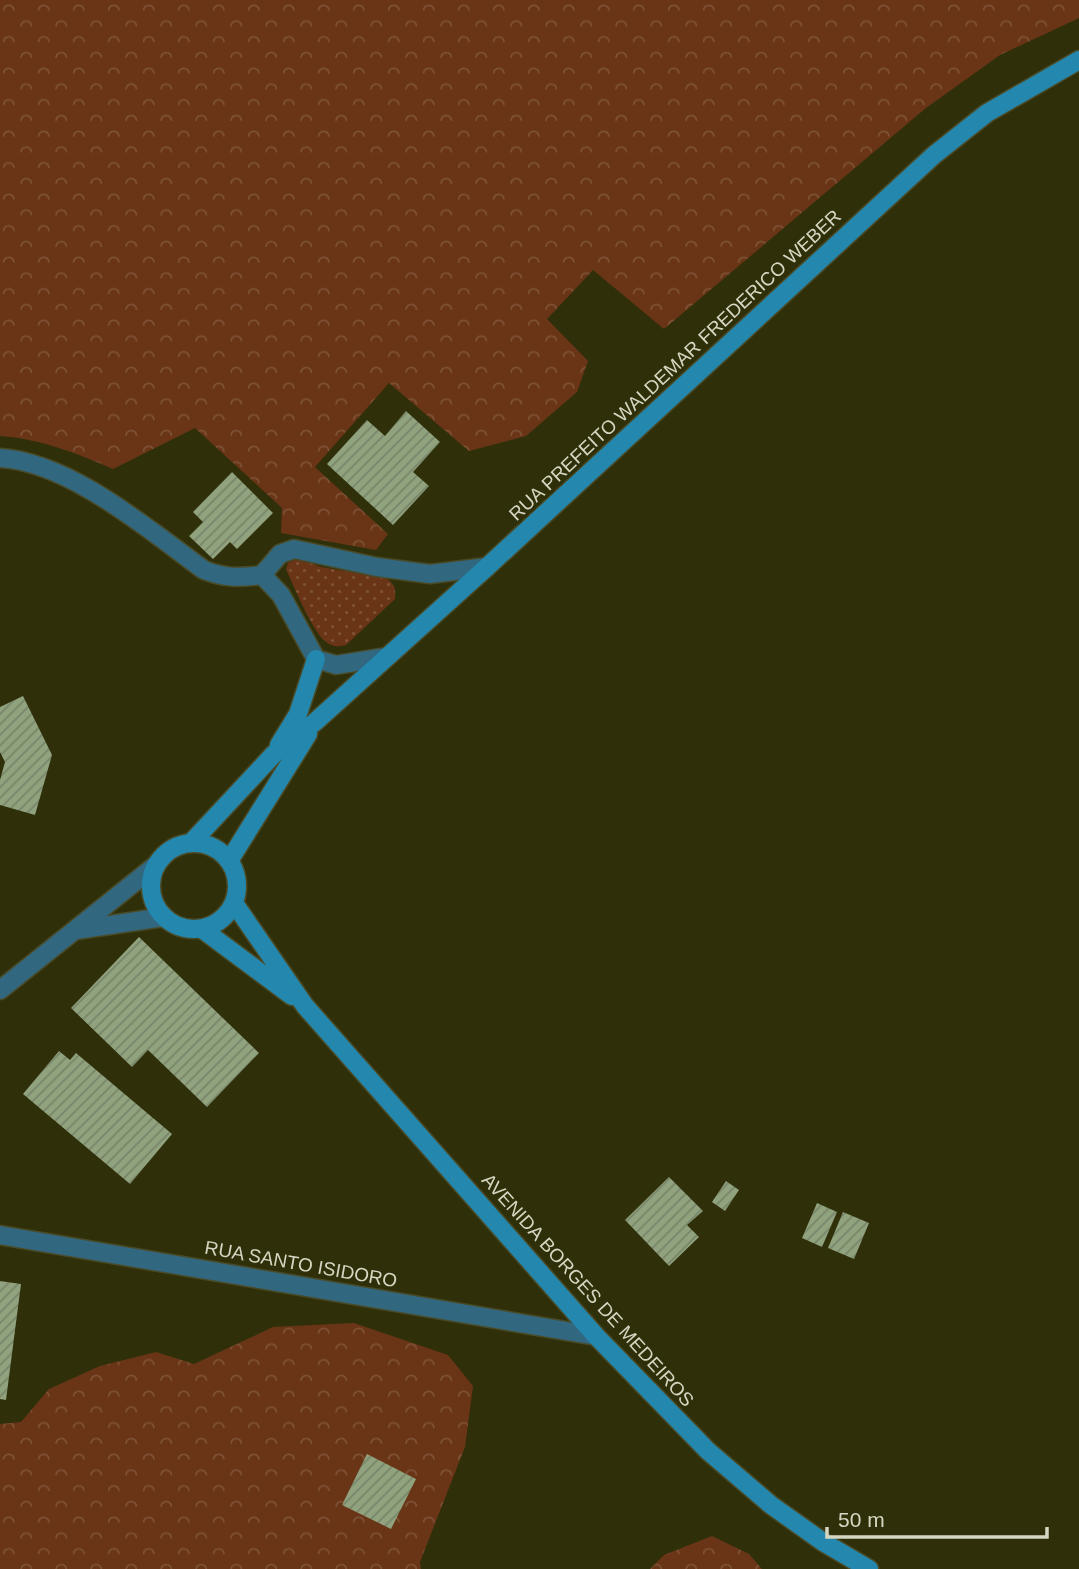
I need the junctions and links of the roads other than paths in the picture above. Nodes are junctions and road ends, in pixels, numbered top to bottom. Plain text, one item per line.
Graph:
1 (1079, 60) edge
2 (0, 458) edge
3 (487, 566) junction
4 (262, 575) junction
5 (386, 657) junction
6 (316, 659) junction
7 (315, 722) junction
8 (274, 754) junction
9 (191, 842) junction
10 (229, 860) junction
11 (156, 865) junction
12 (234, 903) junction
13 (164, 917) junction
14 (202, 929) junction
15 (76, 930) junction
16 (0, 990) edge
17 (305, 1006) junction
18 (0, 1235) edge
19 (596, 1336) junction
20 (869, 1569) edge

1 - 3 main road, RUA PREFEITO WALDEMAR FREDERICO WEBER
2 - 4 street
3 - 4 street
3 - 5 main road, RUA PREFEITO WALDEMAR FREDERICO WEBER
4 - 6 street
5 - 6 street
5 - 7 main road, RUA PREFEITO WALDEMAR FREDERICO WEBER
6 - 8 main road
7 - 8 main road, RUA PREFEITO WALDEMAR FREDERICO WEBER
7 - 10 main road, RUA PREFEITO WALDEMAR FREDERICO WEBER
8 - 9 main road, RUA PREFEITO WALDEMAR FREDERICO WEBER
9 - 10 main road
9 - 11 main road
10 - 12 main road
11 - 13 main road
11 - 15 street
12 - 14 main road
12 - 17 main road, AVENIDA BORGES DE MEDEIROS
13 - 14 main road
13 - 15 street
14 - 17 main road, AVENIDA BORGES DE MEDEIROS
15 - 16 street
17 - 19 main road, AVENIDA BORGES DE MEDEIROS
18 - 19 street, RUA SANTO ISIDORO
19 - 20 main road, AVENIDA BORGES DE MEDEIROS

